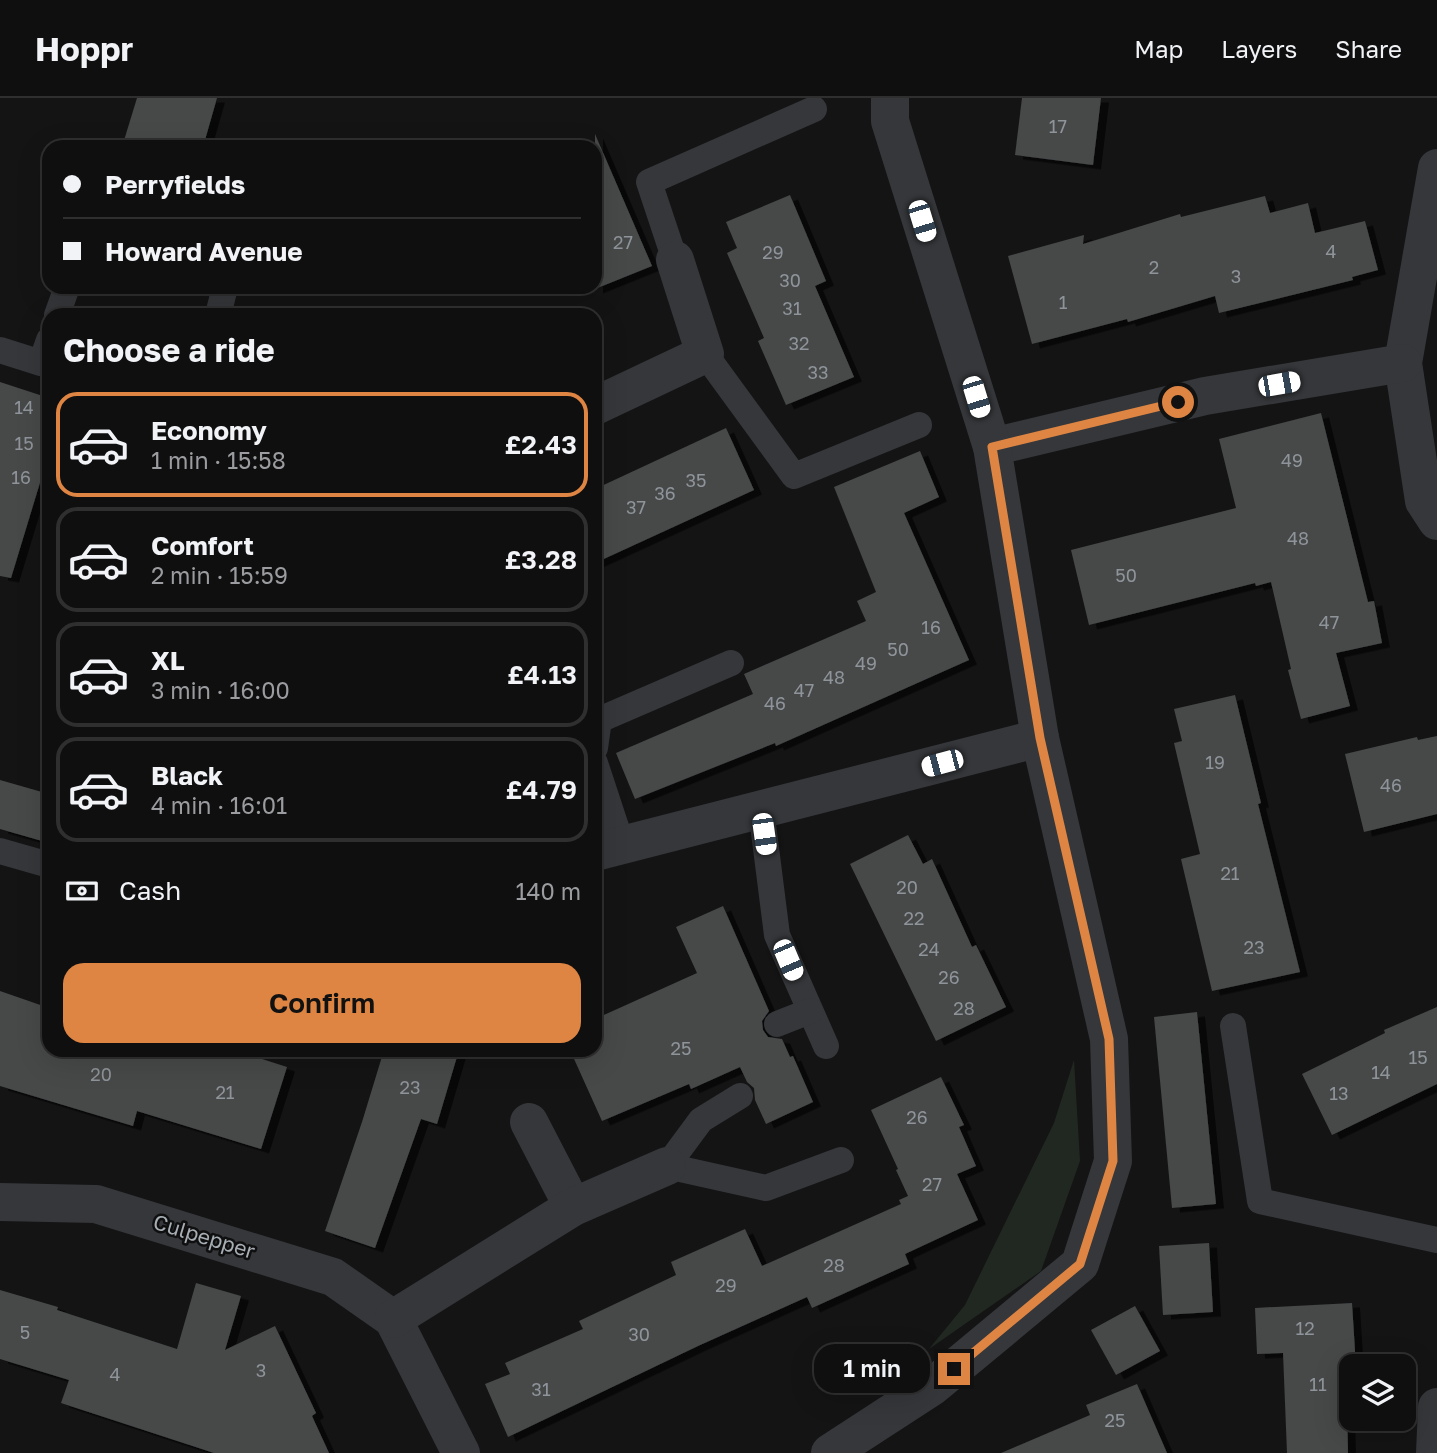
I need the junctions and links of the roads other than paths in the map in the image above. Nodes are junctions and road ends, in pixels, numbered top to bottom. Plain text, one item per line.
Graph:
1 (890, 98) edge
2 (814, 109) dead end
3 (1437, 168) edge
4 (675, 260) joint
5 (0, 350) edge
6 (705, 354) junction
7 (42, 360) edge
8 (1403, 363) junction
9 (602, 403) edge
10 (919, 425) dead end
11 (992, 447) junction
12 (1437, 521) edge
13 (731, 663) dead end
14 (602, 719) edge
15 (1040, 738) junction
16 (602, 809) edge
17 (761, 809) junction
18 (608, 849) edge
19 (0, 851) edge
20 (42, 863) edge
21 (810, 1011) junction
22 (777, 1024) dead end
23 (1233, 1026) dead end
24 (826, 1046) dead end
25 (740, 1096) dead end
26 (529, 1122) dead end
27 (841, 1160) dead end
28 (667, 1166) junction
29 (0, 1202) edge
30 (573, 1207) junction
31 (1437, 1240) edge
32 (393, 1319) junction
33 (1437, 1407) edge
34 (461, 1453) edge
35 (830, 1453) edge
36 (1435, 1453) edge

1 - 11 street
2 - 4 lane
3 - 8 street
4 - 6 street
5 - 7 lane
6 - 9 street
6 - 10 lane
8 - 11 street
8 - 12 street
11 - 15 street
13 - 14 lane
15 - 17 street
15 - 35 street
16 - 18 lane
17 - 18 street
17 - 21 lane
19 - 20 lane
21 - 22 lane
21 - 24 lane
23 - 31 lane
25 - 28 lane
26 - 30 street
27 - 28 lane
28 - 30 street
29 - 32 street, Culpepper
30 - 32 street
32 - 34 street, Culpepper
33 - 36 street

